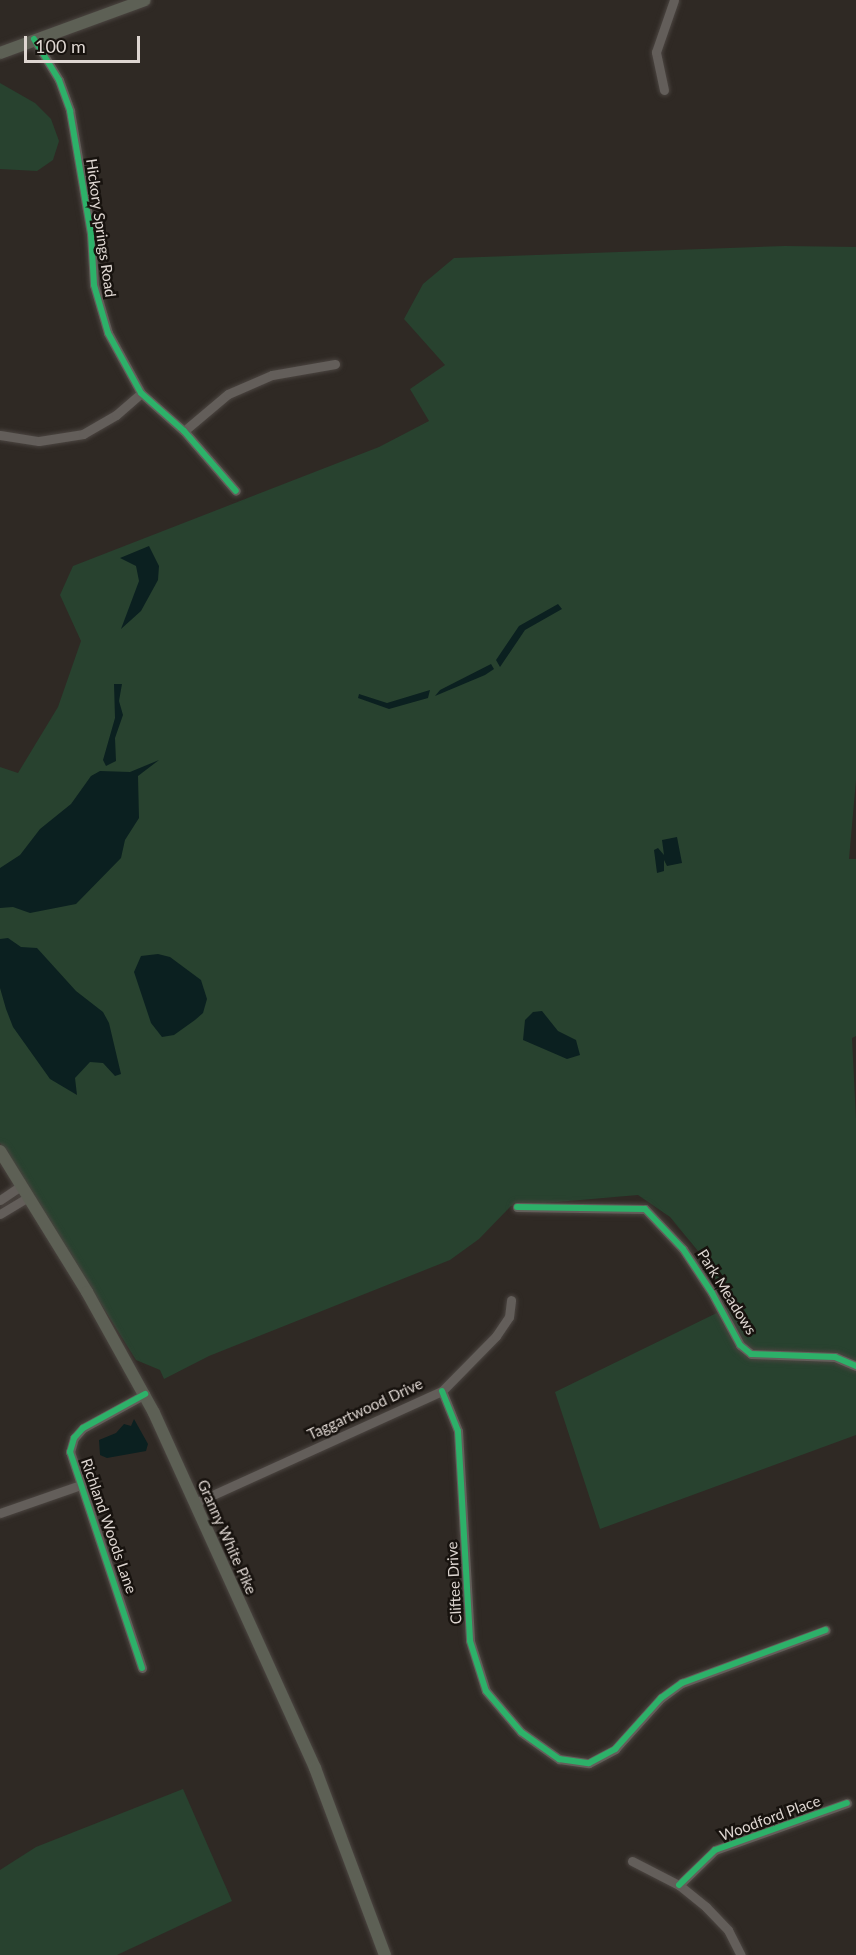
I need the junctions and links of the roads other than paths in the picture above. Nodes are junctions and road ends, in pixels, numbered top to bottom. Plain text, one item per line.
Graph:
1 (145, 0) edge
2 (674, 0) edge
3 (34, 39) junction
4 (0, 53) edge
5 (664, 90) dead end
6 (335, 364) dead end
7 (141, 393) junction
8 (184, 431) junction
9 (0, 435) edge
10 (236, 491) dead end
11 (0, 1151) edge
12 (25, 1192) junction
13 (0, 1200) edge
14 (517, 1207) dead end
15 (0, 1214) edge
16 (511, 1300) dead end
17 (856, 1366) edge
18 (442, 1391) junction
19 (145, 1394) junction
20 (78, 1486) junction
21 (195, 1503) junction
22 (0, 1513) edge
23 (825, 1630) dead end
24 (142, 1668) dead end
25 (847, 1803) dead end
26 (632, 1862) dead end
27 (679, 1885) junction
28 (385, 1955) edge
29 (741, 1955) edge

1 - 3 main road
2 - 5 street
3 - 4 main road
3 - 7 street, Hickory Springs Road
6 - 8 street
7 - 8 street, Hickory Springs Road
7 - 9 street
8 - 10 street, Hickory Springs Road
11 - 12 main road, Granny White Pike
12 - 13 street
12 - 15 street
12 - 19 main road, Granny White Pike
14 - 17 street, Park Meadows
16 - 18 street, Taggartwood Drive
18 - 21 street, Taggartwood Drive
18 - 23 street, Cliftee Drive
19 - 20 street, Richland Woods Lane
19 - 21 main road, Granny White Pike
20 - 22 street
20 - 24 street, Richland Woods Lane
21 - 28 main road, Granny White Pike
25 - 27 street, Woodford Place
26 - 27 street
27 - 29 street

